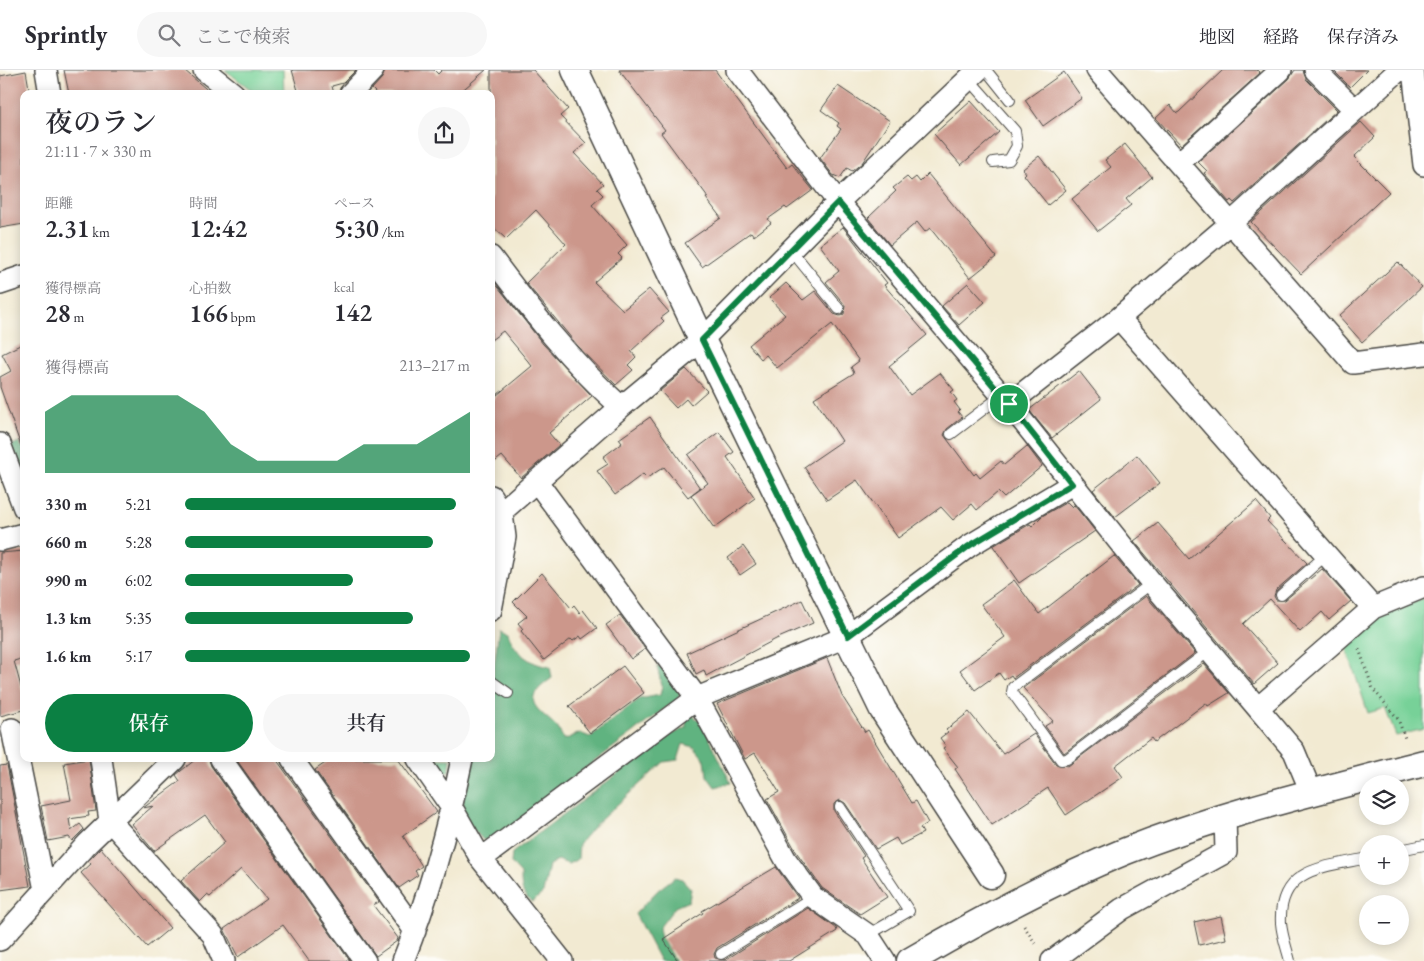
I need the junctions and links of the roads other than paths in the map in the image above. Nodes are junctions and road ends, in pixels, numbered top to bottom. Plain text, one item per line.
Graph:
1 (46, 70) edge
2 (204, 70) edge
3 (576, 70) edge
4 (737, 70) edge
5 (1097, 70) edge
6 (1281, 70) edge
7 (1315, 70) edge
8 (1399, 70) edge
9 (1413, 70) edge
10 (978, 73) edge
11 (49, 90) edge
12 (229, 90) edge
13 (1010, 100) dead end
14 (1354, 109) junction
15 (993, 162) dead end
16 (1179, 163) junction
17 (1424, 165) edge
18 (838, 202) junction
19 (1232, 222) junction
20 (791, 250) junction
21 (495, 262) edge
22 (20, 277) edge
23 (0, 284) edge
24 (839, 309) dead end
25 (1119, 318) junction
26 (702, 340) junction
27 (1424, 354) edge
28 (1005, 400) junction
29 (621, 407) junction
30 (951, 434) dead end
31 (0, 444) edge
32 (537, 482) junction
33 (1072, 484) junction
34 (20, 497) edge
35 (495, 510) edge
36 (20, 535) edge
37 (0, 540) edge
38 (1327, 554) junction
39 (1152, 582) junction
40 (1424, 587) edge
41 (495, 589) edge
42 (1281, 595) dead end
43 (1373, 608) junction
44 (848, 636) junction
45 (1210, 651) junction
46 (495, 684) edge
47 (508, 693) dead end
48 (697, 698) junction
49 (1258, 708) junction
50 (12, 729) edge
51 (101, 762) edge
52 (172, 762) edge
53 (223, 762) edge
54 (294, 762) edge
55 (420, 762) edge
56 (461, 762) edge
57 (1424, 763) edge
58 (1312, 794) junction
59 (840, 807) dead end
60 (452, 808) junction
61 (1225, 817) junction
62 (110, 821) junction
63 (1424, 845) edge
64 (1409, 848) edge
65 (481, 859) junction
66 (1359, 860) edge
67 (991, 875) dead end
68 (45, 890) junction
69 (813, 897) junction
70 (415, 931) junction
71 (868, 935) junction
72 (0, 940) edge
73 (721, 954) dead end
74 (1047, 957) edge
75 (224, 961) edge
76 (365, 961) edge
77 (403, 961) edge
78 (562, 961) edge
79 (885, 961) edge
80 (910, 961) edge
81 (1290, 961) edge

1 - 11 street
2 - 12 street
3 - 26 street
4 - 18 street
5 - 16 street
6 - 16 street
7 - 14 street
8 - 14 street
9 - 17 street
10 - 13 lane
10 - 15 lane
10 - 18 street
14 - 19 street
16 - 19 street
18 - 20 street
18 - 28 street
19 - 25 street
19 - 27 street
20 - 24 lane
20 - 26 street
21 - 29 street
22 - 23 street
25 - 28 street
25 - 38 street
26 - 29 street
26 - 44 street
28 - 30 lane
28 - 33 street
29 - 32 street
31 - 34 street
32 - 35 street
32 - 48 street
33 - 39 street
33 - 44 street
35 - 41 street
36 - 37 street
38 - 42 lane
38 - 43 street
39 - 45 street
39 - 45 lane
40 - 43 street
43 - 49 street
44 - 48 street
44 - 67 street
45 - 49 street
46 - 47 lane
48 - 65 street
48 - 69 street
49 - 58 street
50 - 68 street
51 - 62 street
52 - 62 street
53 - 76 street
54 - 70 street
55 - 60 street
56 - 60 street
57 - 58 street
58 - 61 street
59 - 71 lane
60 - 65 street
60 - 70 street
61 - 74 street
61 - 80 street
62 - 68 street
62 - 75 street
63 - 64 lane
65 - 78 street
66 - 81 lane
68 - 72 street
69 - 71 street
69 - 73 lane
70 - 77 street
71 - 79 street

